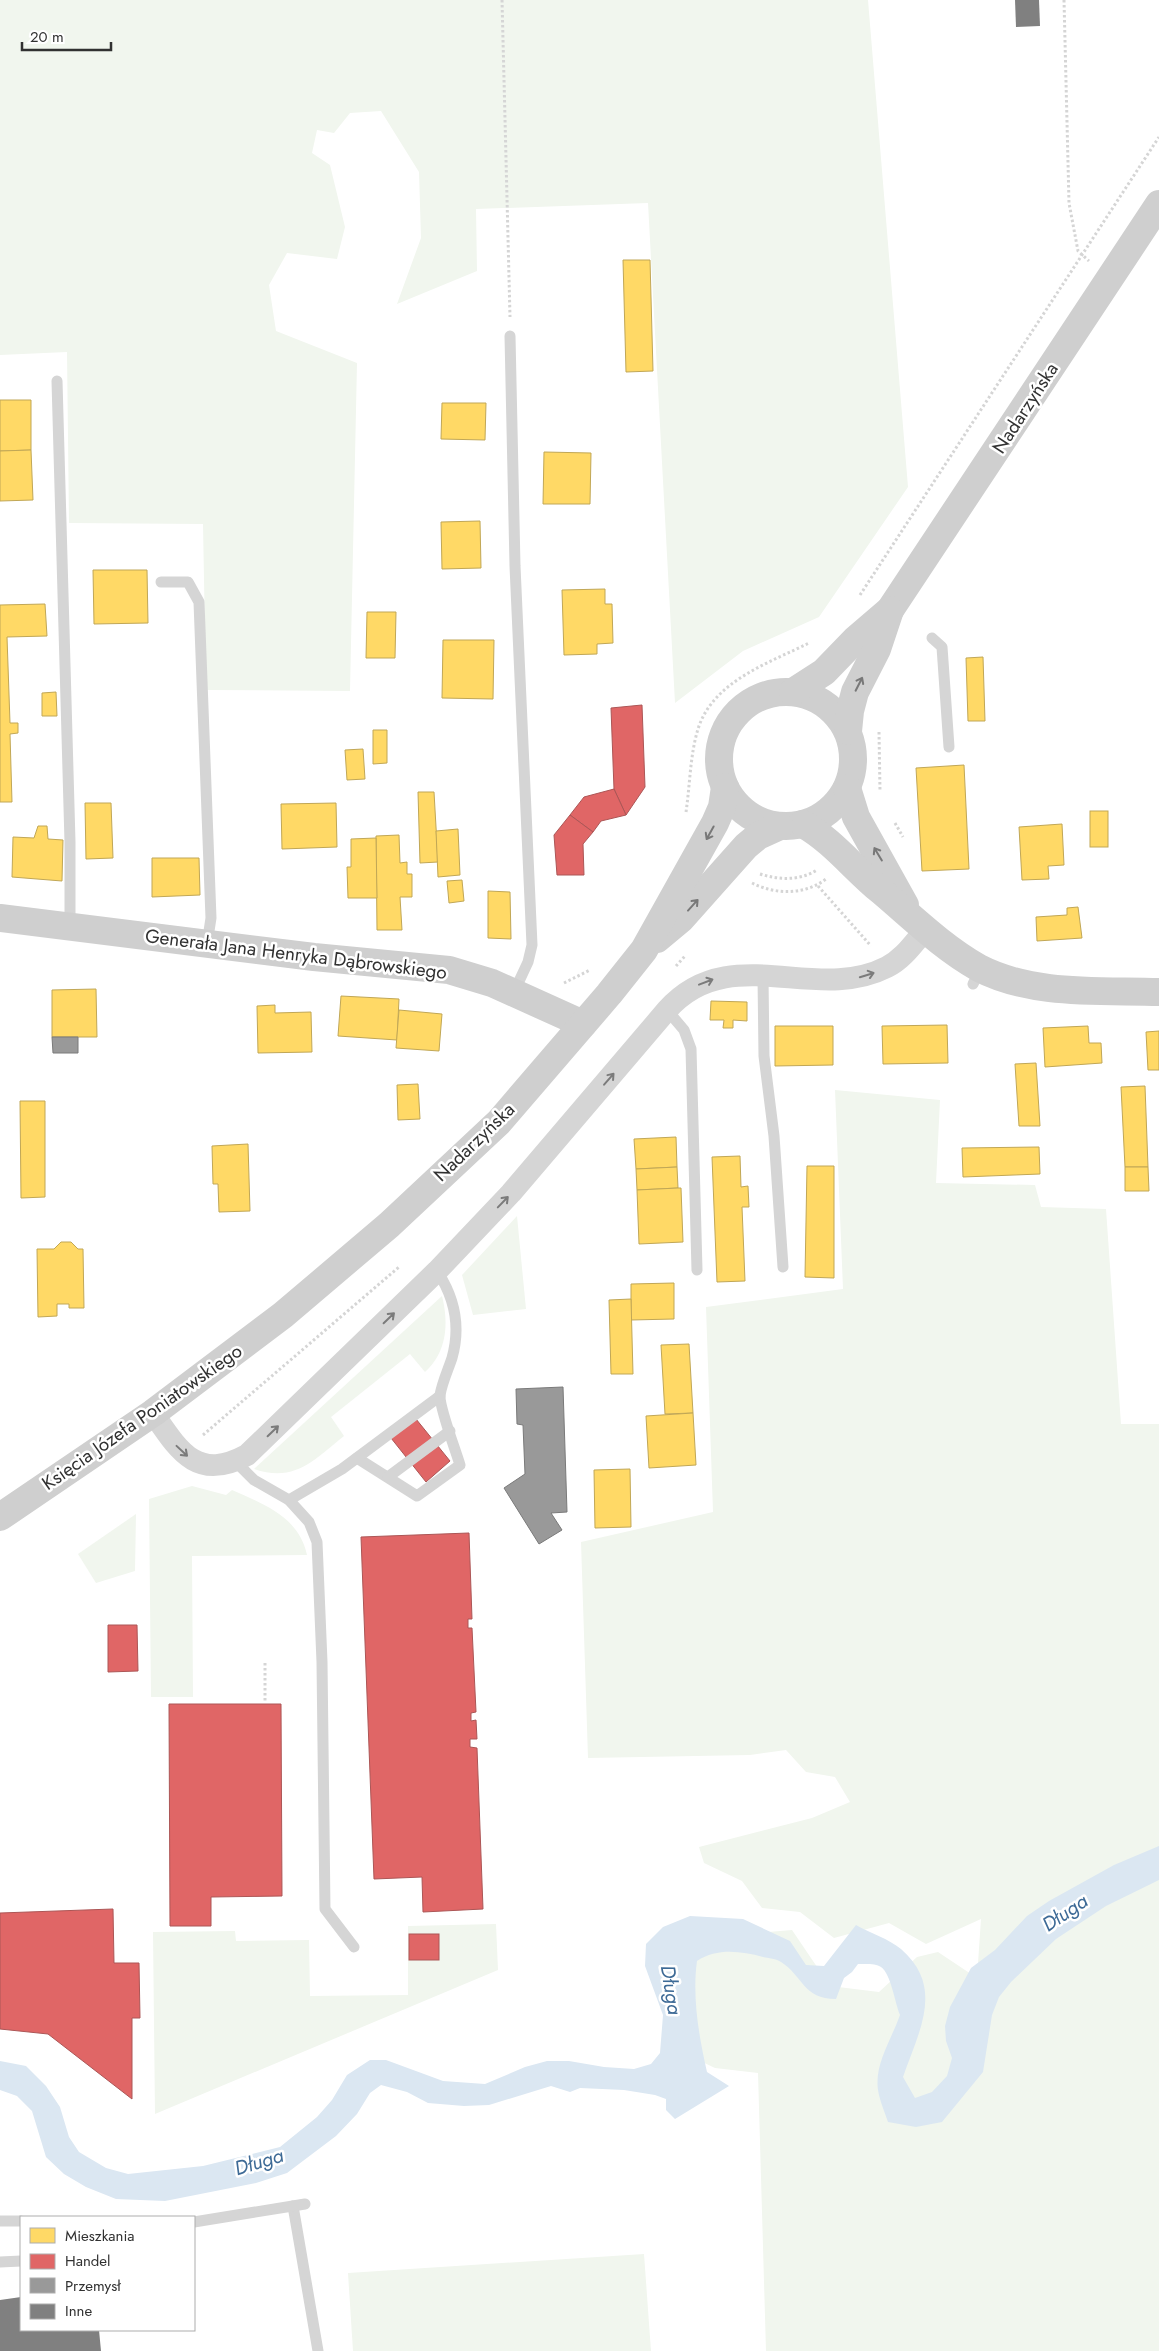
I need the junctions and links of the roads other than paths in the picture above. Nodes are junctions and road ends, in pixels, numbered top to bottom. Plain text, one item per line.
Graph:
1 (1159, 204) edge
2 (510, 336) road end
3 (57, 381) dead end
4 (161, 582) dead end
5 (890, 610) junction
6 (932, 638) dead end
7 (793, 692) junction
8 (848, 731) junction
9 (949, 747) dead end
10 (725, 787) junction
11 (847, 788) junction
12 (791, 825) junction
13 (0, 918) edge
14 (916, 922) junction
15 (70, 926) junction
16 (206, 944) junction
17 (644, 950) junction
18 (763, 977) junction
19 (514, 992) junction
20 (1159, 992) edge
21 (667, 1010) junction
22 (583, 1024) junction
23 (783, 1267) dead end
24 (697, 1270) dead end
25 (437, 1271) junction
26 (283, 1315) joint
27 (440, 1396) junction
28 (152, 1413) junction
29 (450, 1431) junction
30 (357, 1458) junction
31 (235, 1461) junction
32 (388, 1477) junction
33 (289, 1500) junction
34 (0, 1517) edge
35 (354, 1947) dead end
36 (0, 2221) edge
37 (20, 2221) edge
38 (195, 2222) edge
39 (20, 2261) edge
40 (0, 2262) edge
41 (318, 2351) edge

1 - 5 main road, Nadarzyńska
2 - 19 lane
3 - 15 lane
4 - 16 lane
5 - 7 main road, Nadarzyńska
8 -> 5 main road, Nadarzyńska
6 - 9 lane
7 - 8 main road
7 - 10 main road
8 - 11 main road
10 - 12 main road
10 -> 17 main road, Nadarzyńska
11 - 12 main road
14 -> 11 main road
12 - 14 main road
17 -> 12 main road, Nadarzyńska
13 - 15 main road, Generała Jana Henryka Dąbrowskiego
18 -> 14 street
14 - 20 main road
15 - 16 main road, Generała Jana Henryka Dąbrowskiego
16 - 19 main road, Generała Jana Henryka Dąbrowskiego
17 - 22 main road, Nadarzyńska
21 -> 18 street
18 - 23 lane
19 - 22 main road, Generała Jana Henryka Dąbrowskiego
21 - 24 lane
25 -> 21 street
22 - 26 main road, Nadarzyńska
25 - 27 lane
31 -> 25 street
26 - 28 main road, Księcia Józefa Poniatowskiego
27 - 29 lane
27 - 30 lane
28 -> 31 street
28 - 34 main road, Księcia Józefa Poniatowskiego
29 - 32 lane
29 - 32 lane
30 - 32 lane
30 - 33 lane
31 - 33 lane
33 - 35 lane
36 - 37 lane
38 - 41 lane
39 - 40 lane

